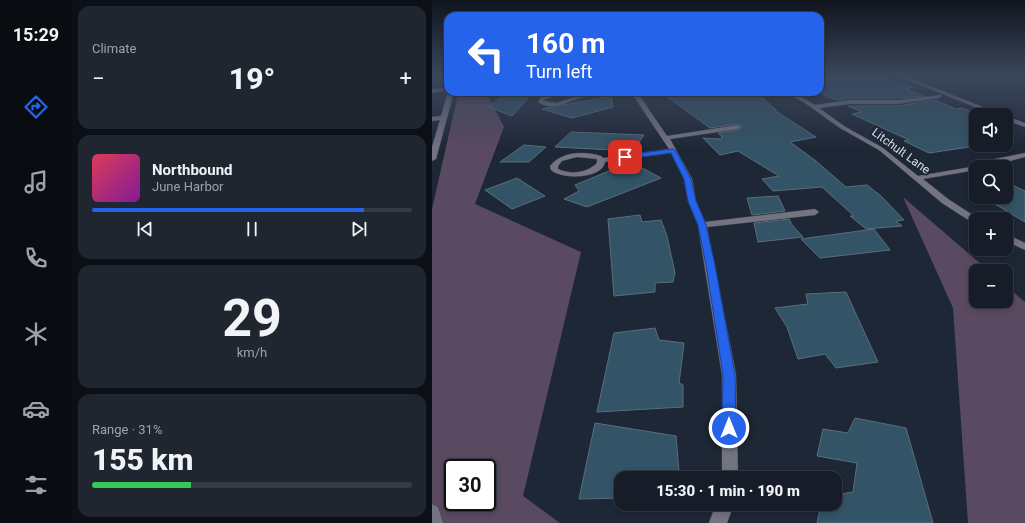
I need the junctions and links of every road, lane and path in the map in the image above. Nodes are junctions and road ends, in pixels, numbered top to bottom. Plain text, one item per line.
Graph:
1 (449, 100) edge
2 (541, 100) edge
3 (571, 100) edge
4 (640, 100) edge
5 (804, 100) edge
6 (908, 100) edge
7 (963, 100) edge
8 (814, 106) junction
9 (982, 108) edge
10 (444, 118) junction
11 (432, 119) edge
12 (1013, 121) edge
13 (1025, 125) edge
14 (738, 127) dead end
15 (665, 138) junction
16 (673, 151) junction
17 (1025, 155) edge
18 (432, 160) edge
19 (601, 160) junction
20 (1002, 160) edge
21 (969, 170) edge
22 (917, 178) junction
23 (815, 212) dead end
24 (969, 216) edge
25 (702, 225) junction
26 (1013, 241) edge
27 (1025, 247) edge
28 (730, 471) edge
29 (722, 511) edge
30 (432, 513) edge
31 (434, 523) edge
32 (718, 523) edge

1 - 10 street
2 - 3 street
4 - 15 street
5 - 8 street, Litchult Lane
6 - 8 street
7 - 9 street
8 - 22 street, Litchult Lane
10 - 11 street
10 - 18 street
12 - 13 street
14 - 15 street
15 - 16 street
16 - 19 street
16 - 25 street
17 - 20 street
19 - 19 street
21 - 22 street
22 - 24 street, Litchult Lane
23 - 25 street
25 - 28 street
26 - 27 street
29 - 32 street
30 - 31 street

